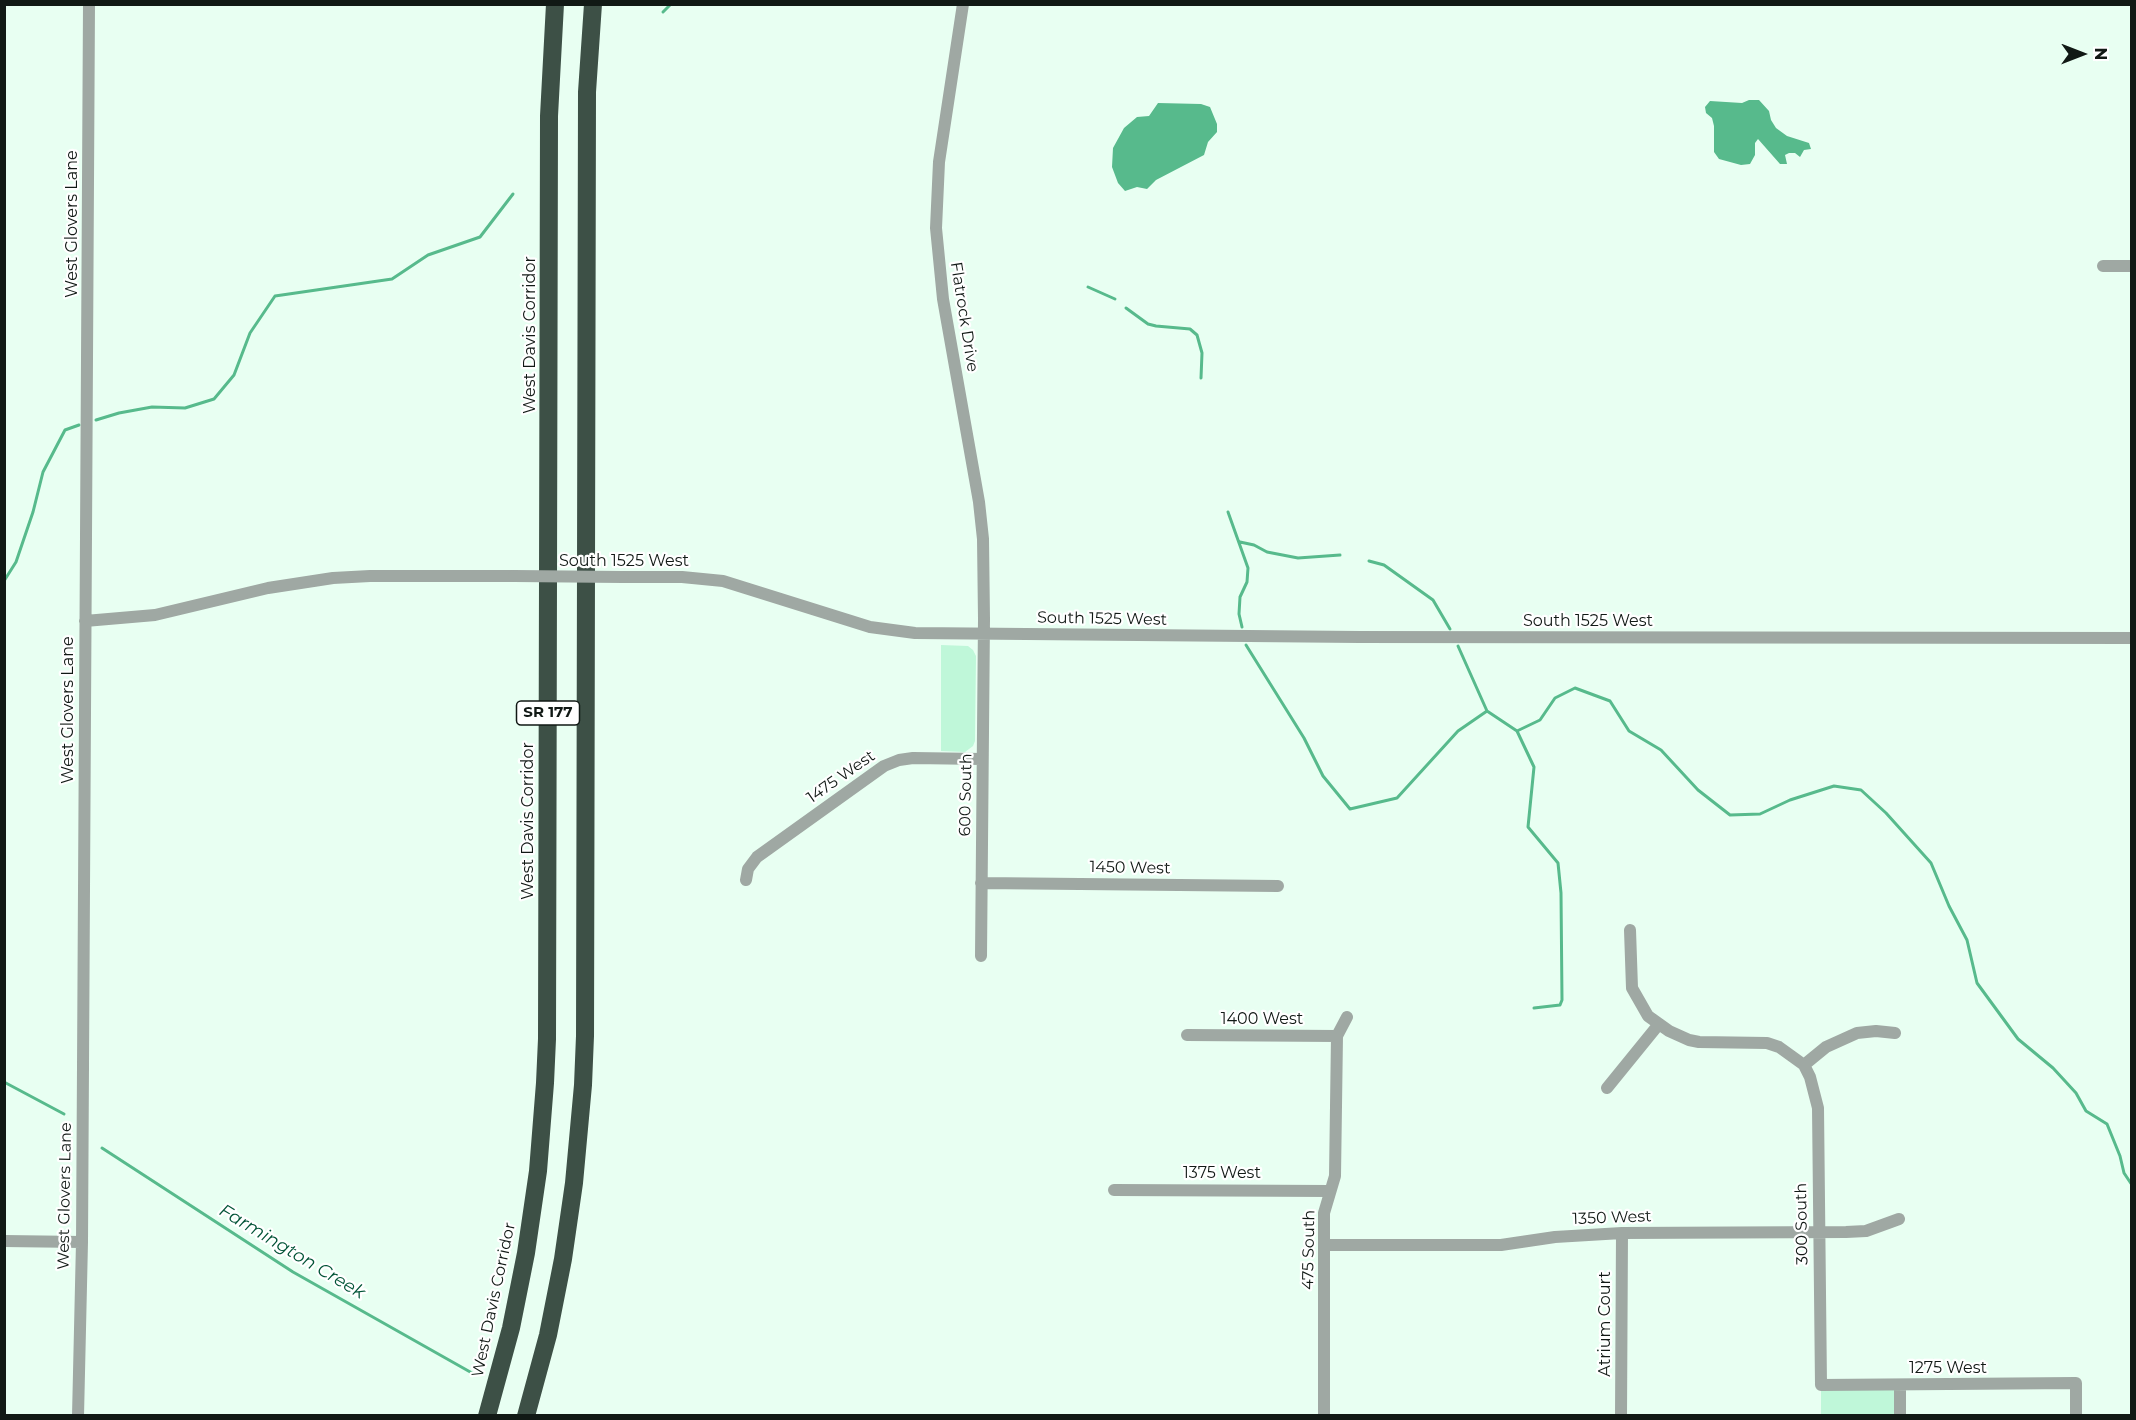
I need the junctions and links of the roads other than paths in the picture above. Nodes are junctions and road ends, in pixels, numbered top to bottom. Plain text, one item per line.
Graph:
1 (89, 4) edge
2 (555, 4) edge
3 (592, 4) edge
4 (963, 4) edge
5 (2103, 266) dead end
6 (2132, 266) edge
7 (85, 621) junction
8 (984, 634) junction
9 (2132, 638) edge
10 (982, 759) junction
11 (746, 880) dead end
12 (981, 883) junction
13 (1278, 886) dead end
14 (1630, 930) dead end
15 (981, 956) dead end
16 (1347, 1017) dead end
17 (1659, 1024) junction
18 (1894, 1033) dead end
19 (1187, 1035) dead end
20 (1337, 1036) junction
21 (1804, 1065) junction
22 (1607, 1088) dead end
23 (1114, 1190) dead end
24 (1330, 1191) junction
25 (1899, 1219) dead end
26 (1819, 1232) junction
27 (1623, 1233) junction
28 (4, 1241) edge
29 (82, 1242) junction
30 (1324, 1245) junction
31 (1900, 1384) junction
32 (1821, 1385) joint
33 (78, 1416) edge
34 (487, 1416) edge
35 (526, 1416) edge
36 (1324, 1416) edge
37 (1621, 1416) edge
38 (1900, 1416) edge
39 (2076, 1416) edge

1 - 7 street, West Glovers Lane
2 - 34 highway, West Davis Corridor / SR 177
3 - 35 highway, SR 177
4 - 8 street, Flatrock Drive
5 - 6 street
7 - 8 street, South 1525 West, bridge
7 - 29 street, West Glovers Lane
8 - 9 street, South 1525 West
8 - 10 street, 600 South
10 - 11 street, 1475 West
10 - 12 street, 600 South
12 - 13 street, 1450 West
12 - 15 street, 600 South
14 - 17 street
16 - 20 street, 475 South
17 - 21 street
17 - 22 street
18 - 21 street
19 - 20 street, 1400 West
20 - 24 street, 475 South
21 - 26 street, 300 South
23 - 24 street, 1375 West
24 - 30 street, 475 South
25 - 26 street, 1350 West
26 - 27 street, 1350 West
26 - 32 street, 300 South
27 - 30 street, 1350 West
27 - 37 street, Atrium Court
28 - 29 street
29 - 33 street, West Glovers Lane
30 - 36 street, 475 South
31 - 32 street, 1275 West
31 - 38 street
31 - 39 street, 1275 West

